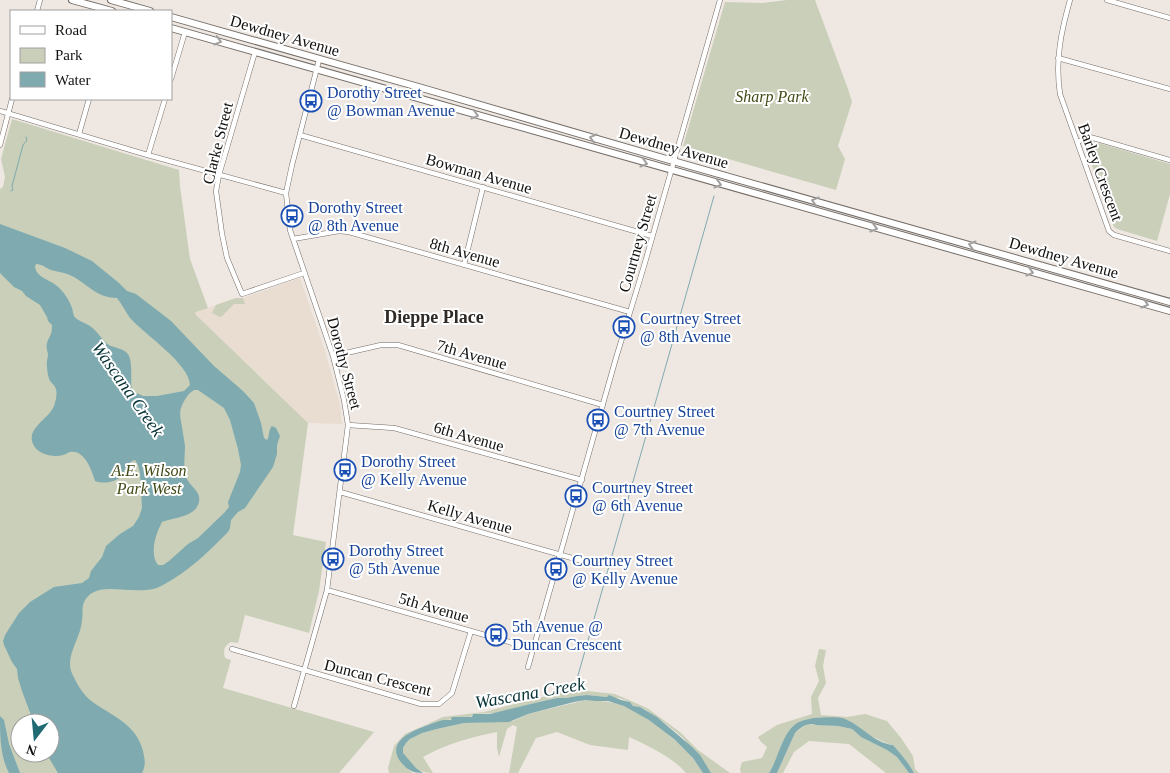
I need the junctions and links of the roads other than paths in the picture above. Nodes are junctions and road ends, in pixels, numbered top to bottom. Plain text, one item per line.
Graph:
1 (72, 0) edge
2 (111, 0) edge
3 (720, 0) edge
4 (1070, 0) edge
5 (1107, 0) edge
6 (108, 10) edge
7 (146, 10) edge
8 (172, 17) edge
9 (1170, 18) edge
10 (172, 28) edge
11 (185, 32) junction
12 (255, 52) junction
13 (1058, 58) junction
14 (319, 60) junction
15 (316, 70) junction
16 (172, 76) edge
17 (1170, 89) edge
18 (12, 100) edge
19 (89, 100) edge
20 (165, 100) edge
21 (0, 111) edge
22 (8, 113) junction
23 (79, 134) junction
24 (300, 134) junction
25 (1077, 142) junction
26 (0, 145) edge
27 (148, 155) junction
28 (1170, 160) edge
29 (673, 161) junction
30 (671, 170) junction
31 (219, 174) junction
32 (484, 188) junction
33 (286, 193) junction
34 (652, 236) junction
35 (293, 240) junction
36 (1170, 251) edge
37 (464, 265) junction
38 (304, 273) junction
39 (1170, 302) edge
40 (1170, 311) edge
41 (630, 312) junction
42 (333, 356) junction
43 (603, 405) junction
44 (348, 424) junction
45 (582, 480) junction
46 (340, 492) junction
47 (560, 554) junction
48 (593, 564) dead end
49 (327, 590) junction
50 (471, 631) junction
51 (232, 649) dead end
52 (534, 649) junction
53 (528, 667) dead end
54 (304, 671) junction
55 (294, 706) dead end

1 - 6 main road
2 - 7 main road
3 - 29 street, Courtney Street
4 - 13 street, Barley Crescent
5 - 9 street
8 - 14 main road, Dewdney Avenue
10 - 11 main road, Dewdney Avenue
11 -> 12 main road, Dewdney Avenue
11 - 16 street
12 - 15 main road, Dewdney Avenue
12 - 31 street, Clarke Street
13 - 17 street
13 - 25 street, Barley Crescent
14 - 15 street, Dorothy Street
29 -> 14 main road, Dewdney Avenue
15 - 24 street, Dorothy Street
15 -> 30 main road, Dewdney Avenue
18 - 22 street
19 - 23 street
20 - 27 street
21 - 22 street
22 - 23 street
22 - 26 street
23 - 27 street
24 - 32 street, Bowman Avenue
24 - 33 street, Dorothy Street
25 - 28 street
25 - 36 street, Barley Crescent
27 - 31 street
29 - 30 street, Courtney Street
39 -> 29 main road, Dewdney Avenue
30 - 34 street, Courtney Street
30 -> 40 main road, Dewdney Avenue
31 - 33 street
31 - 38 street, Clarke Street
32 - 34 street, Bowman Avenue
32 - 37 street
33 - 35 street, Dorothy Street
34 - 41 street, Courtney Street
35 - 37 street, 8th Avenue
35 - 38 street, Dorothy Street
37 - 41 street, 8th Avenue
38 - 42 street, Dorothy Street
41 - 43 street, Courtney Street
42 - 43 street, 7th Avenue
42 - 44 street, Dorothy Street
43 - 45 street, Courtney Street
44 - 45 street, 6th Avenue
44 - 46 street, Dorothy Street
45 - 47 street, Courtney Street
46 - 47 street, Kelly Avenue
46 - 49 street, Dorothy Street
47 - 48 street, Kelly Avenue
47 - 52 street, Courtney Street
49 - 50 street, 5th Avenue
49 - 54 street, Dorothy Street
50 - 52 street, 5th Avenue
50 - 54 street, Duncan Crescent
51 - 54 street, Duncan Crescent
52 - 53 street, Courtney Street
54 - 55 street, Dorothy Street

